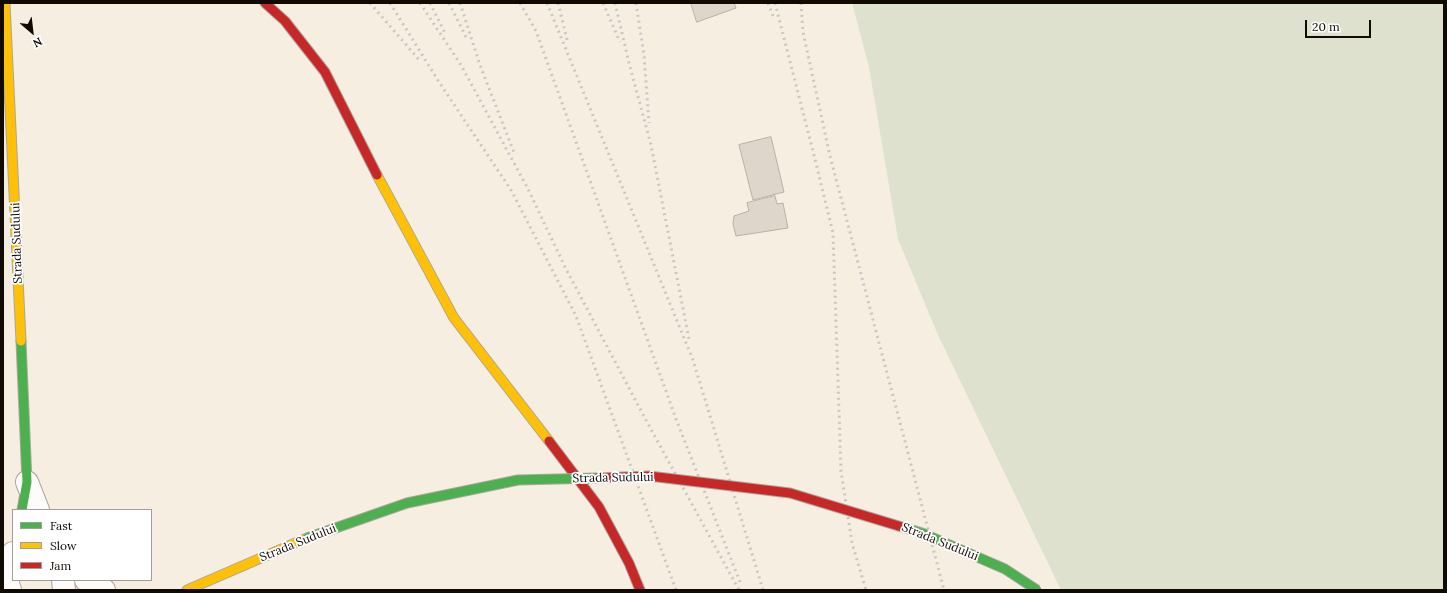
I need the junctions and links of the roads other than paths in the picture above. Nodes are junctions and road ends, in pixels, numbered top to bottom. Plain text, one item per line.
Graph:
1 (5, 3) edge
2 (265, 3) edge
3 (27, 482) junction
4 (22, 509) edge
5 (38, 509) edge
6 (12, 556) edge
7 (88, 581) edge
8 (10, 590) edge
9 (104, 590) edge
10 (187, 590) edge
11 (640, 590) edge
12 (1037, 590) edge

1 - 3 street, Strada Sudului
2 - 11 street
3 - 4 street, Strada Sudului
3 - 5 street, Strada Sudului
6 - 8 street
7 - 9 street
10 - 12 street, Strada Sudului, bridge

